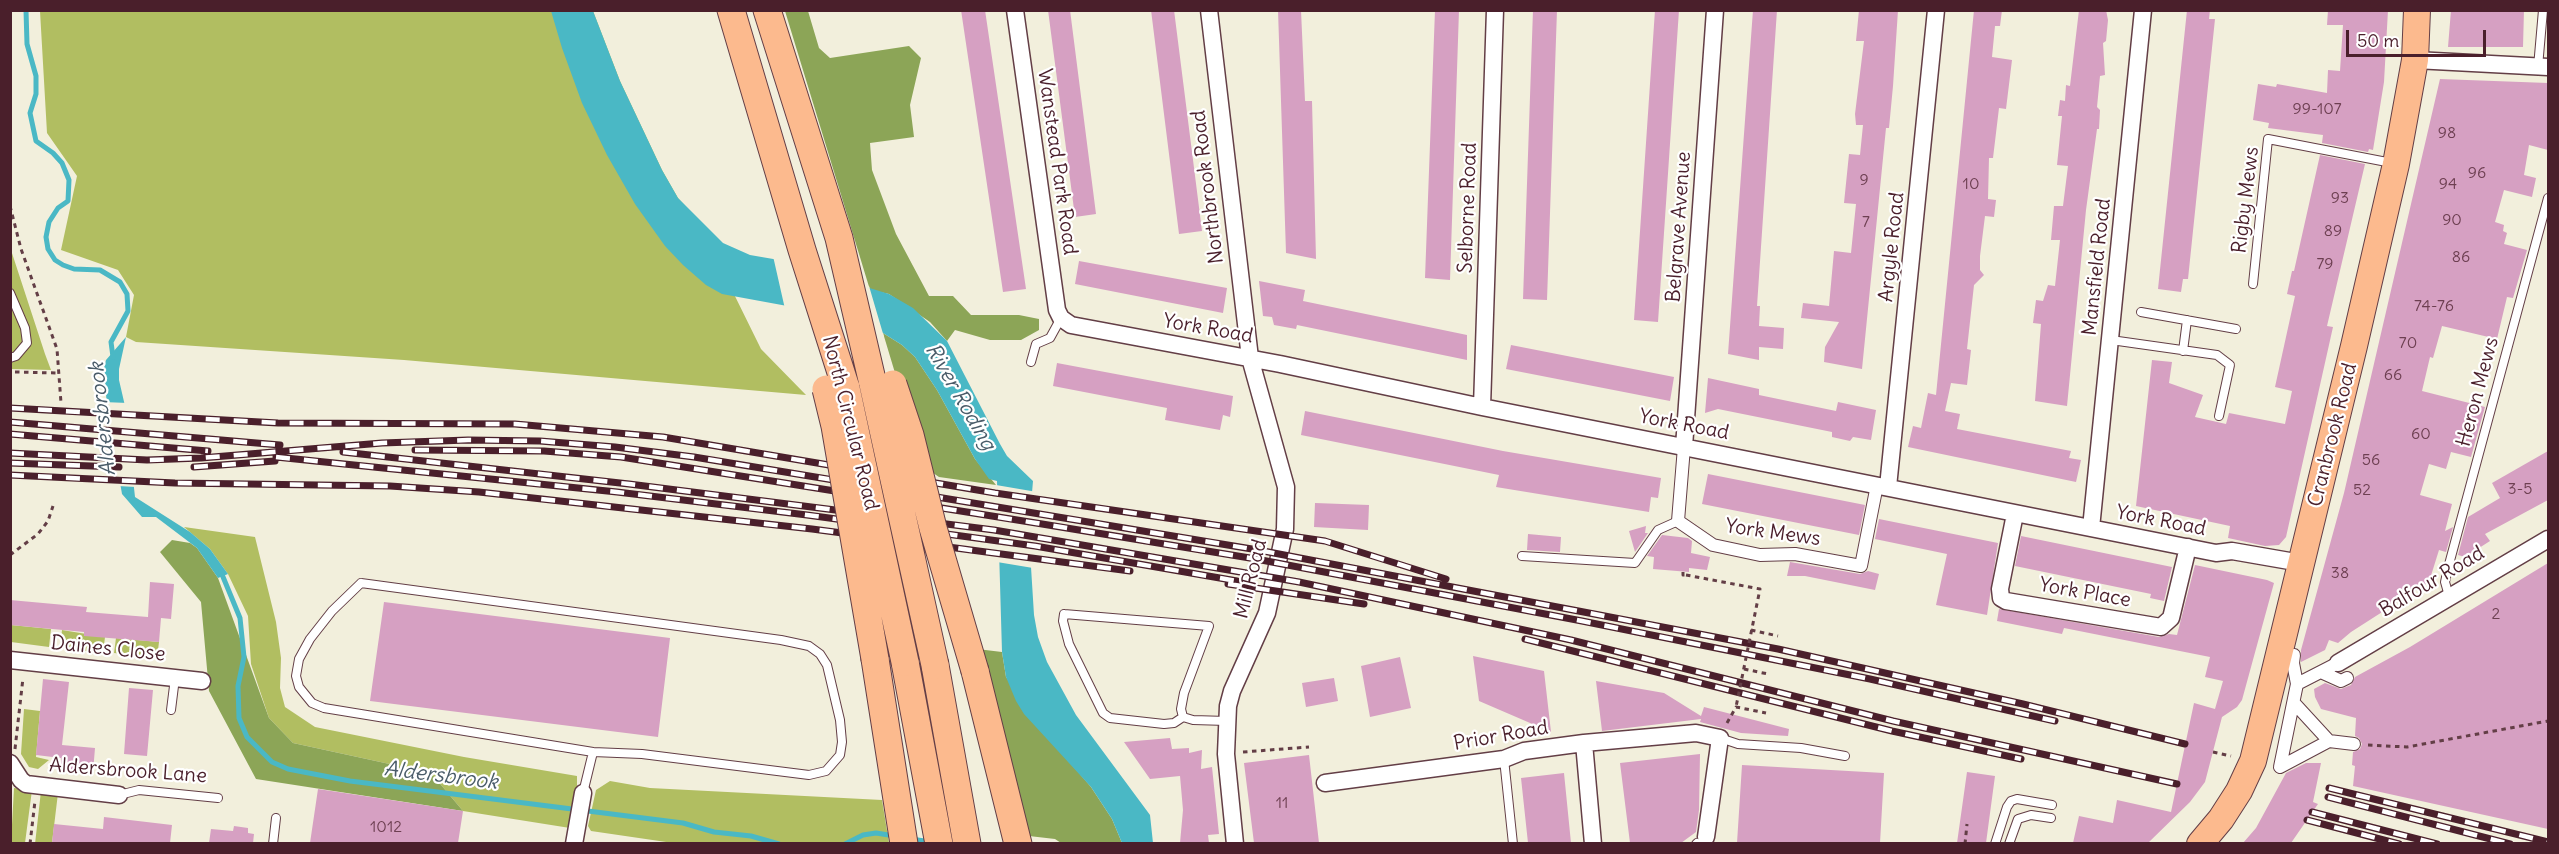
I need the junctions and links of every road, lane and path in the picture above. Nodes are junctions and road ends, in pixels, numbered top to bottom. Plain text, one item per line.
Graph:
1 (730, 10) edge
2 (767, 10) edge
3 (1015, 10) edge
4 (1209, 10) edge
5 (1496, 10) edge
6 (1715, 10) edge
7 (1936, 10) edge
8 (2143, 10) edge
9 (2417, 10) edge
10 (2543, 10) edge
11 (2415, 60) junction
12 (2543, 67) edge
13 (2396, 164) junction
14 (2548, 198) edge
15 (10, 206) edge
16 (839, 238) junction
17 (802, 250) junction
18 (2253, 284) dead end
19 (10, 293) edge
20 (2141, 312) dead end
21 (1061, 318) junction
22 (2187, 320) junction
23 (2236, 329) dead end
24 (2111, 340) junction
25 (2183, 351) junction
26 (10, 358) edge
27 (1250, 358) junction
28 (1031, 362) dead end
29 (10, 372) edge
30 (58, 373) junction
31 (61, 404) dead end
32 (1482, 406) junction
33 (2219, 416) dead end
34 (1684, 447) junction
35 (1883, 486) junction
36 (53, 506) dead end
37 (2015, 514) junction
38 (1678, 521) junction
39 (2091, 528) junction
40 (2548, 539) edge
41 (2188, 547) junction
42 (10, 555) edge
43 (1522, 556) dead end
44 (2301, 563) junction
45 (1684, 573) dead end
46 (2449, 596) junction
47 (1751, 630) junction
48 (1778, 636) dead end
49 (2294, 656) dead end
50 (17, 660) edge
51 (2338, 663) joint
52 (1744, 669) junction
53 (2321, 672) junction
54 (1768, 674) dead end
55 (175, 678) junction
56 (2347, 678) dead end
57 (202, 681) dead end
58 (2297, 684) junction
59 (2295, 704) junction
60 (171, 710) dead end
61 (1766, 713) dead end
62 (1184, 717) junction
63 (1227, 721) junction
64 (2548, 721) edge
65 (1720, 738) junction
66 (2329, 741) junction
67 (1584, 743) junction
68 (2354, 744) joint
69 (1309, 747) dead end
70 (593, 752) junction
71 (2213, 752) dead end
72 (1226, 754) junction
73 (1845, 756) dead end
74 (2239, 758) dead end
75 (1504, 759) junction
76 (12, 765) edge
77 (1325, 783) dead end
78 (36, 793) dead end
79 (583, 793) joint
80 (119, 795) joint
81 (218, 798) dead end
82 (2052, 805) dead end
83 (276, 818) dead end
84 (2051, 819) dead end
85 (1967, 824) dead end
86 (575, 841) edge
87 (1700, 841) edge
88 (30, 843) edge
89 (273, 843) edge
90 (904, 843) edge
91 (939, 843) edge
92 (967, 843) edge
93 (1018, 843) edge
94 (1235, 843) edge
95 (1513, 843) edge
96 (1593, 843) edge
97 (1965, 843) edge
98 (1995, 843) edge
99 (2009, 843) edge
100 (2200, 843) edge

1 - 17 highway, North Circular Road
2 - 16 highway, North Circular Road
3 - 21 street, Wanstead Park Road
4 - 27 street, Northbrook Road
5 - 32 street, Selborne Road
6 - 34 street, Belgrave Avenue
7 - 35 street, Argyle Road
8 - 24 street, Mansfield Road
9 - 11 main road, Cranbrook Road
10 - 12 lane
11 - 12 street
11 - 13 main road, Cranbrook Road
13 - 18 lane, Rigby Mews
13 - 44 main road, Cranbrook Road
14 - 46 lane, Heron Mews
15 - 30 path
16 - 92 highway, North Circular Road, bridge
16 - 93 highway, bridge
17 - 90 highway, bridge
17 - 91 highway, North Circular Road, bridge
19 - 26 lane
20 - 22 lane
21 - 27 street, York Road
21 - 28 lane
22 - 23 lane
22 - 25 lane
24 - 25 lane
24 - 39 street, Mansfield Road
25 - 33 lane
27 - 32 street, York Road
27 - 63 street, Mill Road
29 - 30 path
30 - 31 path
32 - 34 street, York Road
34 - 35 street, York Road
34 - 38 street
35 - 37 street, York Road
35 - 38 street, York Mews
36 - 42 path
37 - 39 street, York Road
37 - 41 street, York Place
38 - 43 lane
39 - 41 street, York Road
40 - 46 street, Balfour Road
41 - 44 street, York Road
44 - 100 main road, Cranbrook Road
45 - 47 path, bridge
46 - 51 street, Balfour Road
47 - 48 path
47 - 52 path, bridge
49 - 58 street
50 - 55 street, Daines Close
50 - 76 path
51 - 53 street
52 - 54 path
52 - 61 path, bridge
53 - 56 street
53 - 58 street
55 - 57 street, Daines Close
55 - 60 lane
58 - 59 street
59 - 66 street
59 - 66 street
62 - 62 lane
62 - 63 lane
63 - 72 street, Mill Road
64 - 68 path
65 - 67 street, Prior Road
65 - 73 lane
65 - 87 street
66 - 68 street
67 - 75 street, Prior Road
67 - 96 street
69 - 72 path
70 - 70 lane
70 - 79 lane
71 - 74 path
72 - 94 street, Mill Road
75 - 77 street, Prior Road
75 - 95 lane
76 - 80 street, Aldersbrook Lane
78 - 88 path
79 - 86 street
80 - 81 lane, Aldersbrook Lane
82 - 98 lane
83 - 89 lane
84 - 99 lane
85 - 97 path

